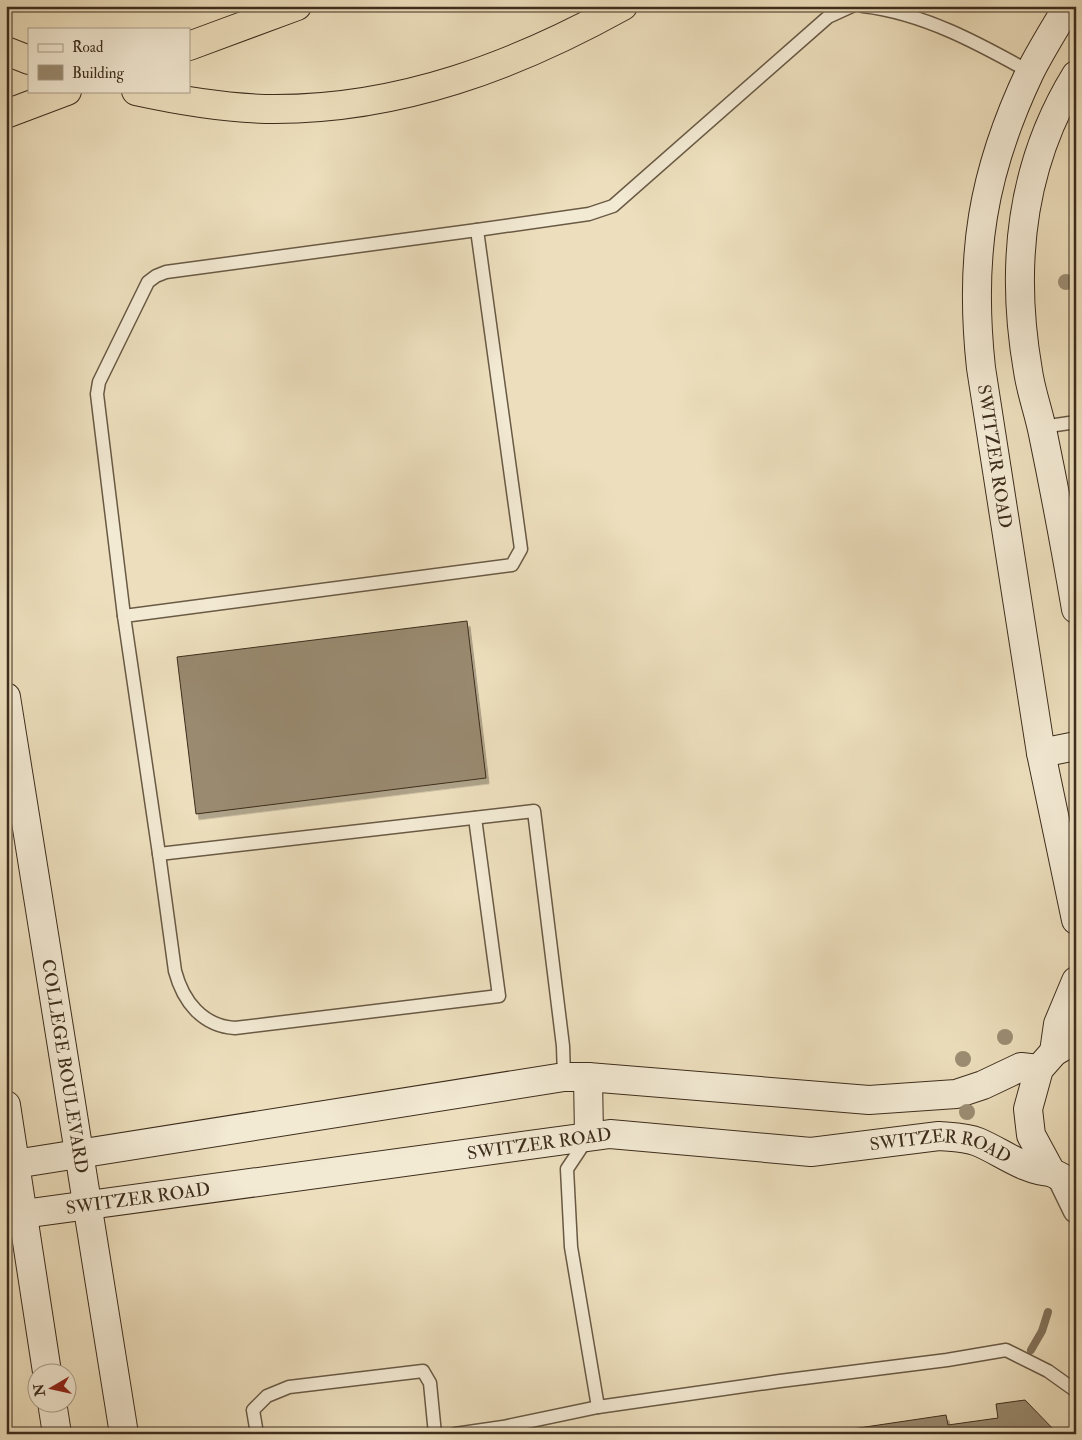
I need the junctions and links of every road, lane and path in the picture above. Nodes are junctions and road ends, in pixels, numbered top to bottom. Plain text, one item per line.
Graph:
1 (297, 6) edge
2 (623, 6) edge
3 (852, 6) edge
4 (863, 6) edge
5 (1068, 6) edge
6 (190, 46) edge
7 (1030, 72) junction
8 (1073, 87) edge
9 (64, 92) edge
10 (141, 92) edge
11 (6, 114) edge
12 (477, 230) junction
13 (1076, 422) edge
14 (1042, 426) junction
15 (1076, 609) edge
16 (124, 616) junction
17 (6, 697) edge
18 (1076, 746) edge
19 (1041, 753) junction
20 (475, 818) junction
21 (159, 854) junction
22 (1076, 920) edge
23 (1076, 981) edge
24 (1056, 1053) edge
25 (576, 1077) junction
26 (6, 1105) edge
27 (589, 1136) junction
28 (80, 1154) junction
29 (15, 1164) junction
30 (1062, 1178) edge
31 (88, 1207) junction
32 (1076, 1210) edge
33 (23, 1214) junction
34 (45, 1362) edge
35 (1076, 1391) edge
36 (598, 1407) junction
37 (54, 1412) edge
38 (57, 1434) edge
39 (124, 1434) edge
40 (257, 1434) edge
41 (435, 1434) edge
42 (455, 1434) edge

1 - 6 highway
2 - 10 highway
3 - 12 lane
4 - 7 lane
5 - 7 main road, SWITZER ROAD
7 - 8 main road
7 - 19 main road, SWITZER ROAD
8 - 14 main road
9 - 11 highway
12 - 16 lane
12 - 16 lane
13 - 14 lane
14 - 15 main road
16 - 21 lane
17 - 28 main road, COLLEGE BOULEVARD
18 - 19 main road
19 - 22 main road, SWITZER ROAD
20 - 21 lane
20 - 21 lane
20 - 25 lane
23 - 24 main road
24 - 25 main road
24 - 30 main road
25 - 27 main road
25 - 28 main road
26 - 29 main road
27 - 30 main road, SWITZER ROAD
27 - 31 main road, SWITZER ROAD
27 - 36 lane
28 - 29 main road
28 - 31 main road, COLLEGE BOULEVARD
29 - 33 main road
30 - 32 street
31 - 33 main road, SWITZER ROAD
31 - 39 main road, COLLEGE BOULEVARD
33 - 34 main road
35 - 36 lane
36 - 42 lane
37 - 38 main road
40 - 41 lane

